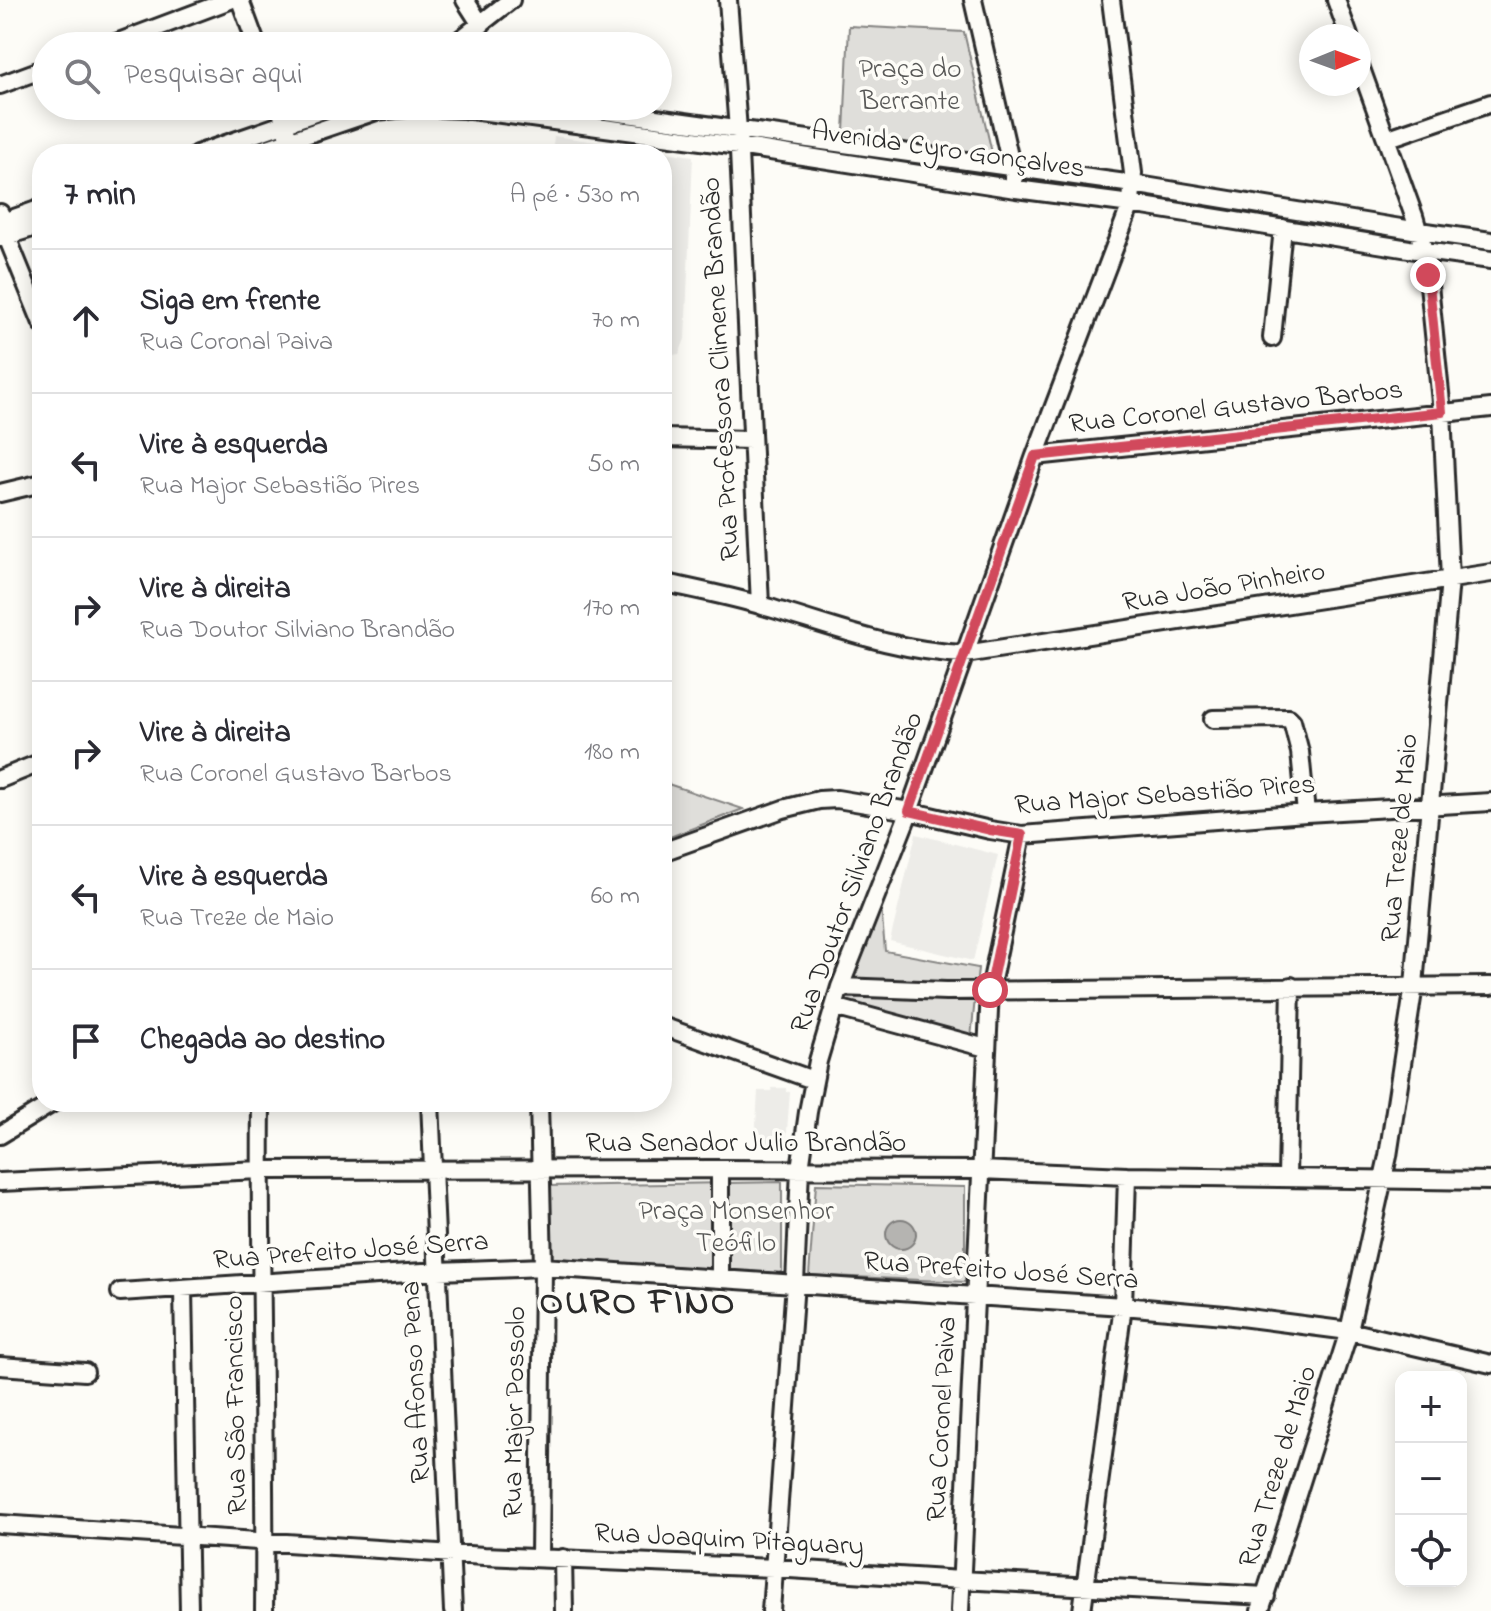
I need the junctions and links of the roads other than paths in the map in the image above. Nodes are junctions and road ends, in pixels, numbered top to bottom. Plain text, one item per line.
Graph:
1 (230, 0) edge
2 (240, 0) edge
3 (465, 0) edge
4 (511, 0) edge
5 (728, 0) edge
6 (973, 0) edge
7 (1111, 0) edge
8 (1336, 0) edge
9 (1345, 24) edge
10 (481, 25) junction
11 (145, 32) edge
12 (252, 32) edge
13 (471, 32) edge
14 (32, 73) edge
15 (0, 85) edge
16 (1371, 96) edge
17 (1491, 103) edge
18 (284, 120) edge
19 (297, 120) edge
20 (348, 120) edge
21 (606, 120) edge
22 (286, 124) junction
23 (738, 138) junction
24 (1386, 139) junction
25 (227, 144) edge
26 (289, 144) edge
27 (296, 144) edge
28 (1012, 168) junction
29 (1133, 184) junction
30 (1016, 189) junction
31 (1131, 204) junction
32 (32, 213) edge
33 (32, 226) edge
34 (2, 227) edge
35 (1283, 228) junction
36 (1419, 231) junction
37 (1491, 241) edge
38 (1424, 251) junction
39 (1491, 260) edge
40 (32, 299) edge
41 (1272, 338) dead end
42 (1491, 408) edge
43 (1442, 412) junction
44 (672, 438) edge
45 (752, 440) junction
46 (1035, 456) junction
47 (32, 485) edge
48 (0, 493) edge
49 (1491, 573) edge
50 (1450, 579) junction
51 (672, 584) edge
52 (760, 605) junction
53 (965, 654) junction
54 (1213, 719) dead end
55 (32, 766) edge
56 (0, 779) edge
57 (1491, 802) edge
58 (1429, 806) junction
59 (909, 811) junction
60 (1306, 813) junction
61 (1022, 835) junction
62 (672, 848) edge
63 (1414, 985) junction
64 (1291, 986) junction
65 (1491, 986) edge
66 (840, 987) junction
67 (990, 990) junction
68 (834, 1007) junction
69 (672, 1030) edge
70 (986, 1048) junction
71 (813, 1080) junction
72 (38, 1112) edge
73 (261, 1112) edge
74 (430, 1112) edge
75 (539, 1112) edge
76 (0, 1135) edge
77 (720, 1169) junction
78 (800, 1169) junction
79 (260, 1170) junction
80 (541, 1170) junction
81 (980, 1170) junction
82 (433, 1171) junction
83 (1127, 1176) junction
84 (1287, 1177) junction
85 (1384, 1180) junction
86 (1491, 1181) edge
87 (0, 1182) edge
88 (543, 1267) junction
89 (438, 1271) junction
90 (720, 1279) junction
91 (795, 1283) junction
92 (262, 1284) junction
93 (183, 1289) junction
94 (120, 1292) dead end
95 (975, 1296) junction
96 (1123, 1306) junction
97 (1349, 1331) junction
98 (1491, 1364) edge
99 (0, 1366) edge
100 (85, 1372) dead end
101 (0, 1524) edge
102 (189, 1537) junction
103 (265, 1541) junction
104 (450, 1553) junction
105 (540, 1557) junction
106 (563, 1558) junction
107 (774, 1568) junction
108 (961, 1580) junction
109 (1086, 1586) junction
110 (1263, 1603) edge
111 (189, 1611) edge
112 (264, 1611) edge
113 (453, 1611) edge
114 (564, 1611) edge
115 (771, 1611) edge
116 (960, 1611) edge
117 (1082, 1611) edge

1 - 11 street
2 - 12 street
3 - 10 street
4 - 10 street
5 - 23 street, Rua Professora Climene Brandão
6 - 28 street
7 - 29 street, Rua Doutor Silviano Brandão
8 - 9 street
10 - 13 street
14 - 15 street
16 - 24 street, Rua Treze de Maio
17 - 24 street
18 - 22 street
19 - 22 street
20 - 27 street, Avenida Cyro Gonçalves
21 - 23 street, Avenida Cyro Gonçalves
22 - 25 street
22 - 26 street
23 - 28 street, Avenida Cyro Gonçalves
23 - 30 street, Avenida Cyro Gonçalves
23 - 45 street, Rua Professora Climene Brandão
24 - 36 street, Rua Treze de Maio
28 - 29 street, Avenida Cyro Gonçalves
28 - 30 street
29 - 31 street, Rua Doutor Silviano Brandão
29 - 36 street, Avenida Cyro Gonçalves
30 - 31 street, Avenida Cyro Gonçalves
31 - 35 street, Avenida Cyro Gonçalves
31 - 46 street, Rua Doutor Silviano Brandão
32 - 34 street
33 - 34 street
34 - 40 street
35 - 38 street, Avenida Cyro Gonçalves
35 - 41 street
36 - 37 street, Avenida Cyro Gonçalves
36 - 38 street, Rua Treze de Maio
38 - 39 street, Avenida Cyro Gonçalves
38 - 43 street, Rua Treze de Maio
42 - 43 street, Rua Coronel Gustavo Barbos
43 - 46 street, Rua Coronel Gustavo Barbos
43 - 50 street, Rua Treze de Maio
44 - 45 street
45 - 52 street, Rua Professora Climene Brandão
46 - 53 street, Rua Doutor Silviano Brandão
47 - 48 street
49 - 50 street, Rua João Pinheiro
50 - 53 street, Rua João Pinheiro
50 - 58 street, Rua Treze de Maio
51 - 52 street, Rua João Pinheiro
52 - 53 street, Rua João Pinheiro
53 - 59 street, Rua Doutor Silviano Brandão
54 - 60 street
55 - 56 street
57 - 58 street, Rua Major Sebastião Pires
58 - 60 street, Rua Major Sebastião Pires
58 - 63 street, Rua Treze de Maio
59 - 61 street, Rua Major Sebastião Pires
59 - 62 street, Rua Major Sebastião Pires
59 - 66 street, Rua Doutor Silviano Brandão
60 - 61 street, Rua Major Sebastião Pires
61 - 67 street, Rua Coronel Paiva
63 - 64 street
63 - 65 street
63 - 85 street, Rua Treze de Maio
64 - 67 street
64 - 84 street
66 - 67 street
66 - 68 street, Rua Doutor Silviano Brandão
67 - 70 street, Rua Coronel Paiva
68 - 70 street
68 - 71 street, Rua Doutor Silviano Brandão
69 - 71 street
70 - 81 street, Rua Coronel Paiva
71 - 78 street, Rua Doutor Silviano Brandão
72 - 76 street
73 - 79 street, Rua São Francisco
74 - 82 street, Rua Afonso Pena
75 - 80 street
77 - 78 street, Rua Senador Julio Brandão
77 - 80 street, Rua Senador Julio Brandão
77 - 90 street
78 - 81 street, Rua Senador Julio Brandão
78 - 91 street, Rua Doutor Silviano Brandão
79 - 82 street, Rua Senador Julio Brandão
79 - 87 street, Rua Senador Julio Brandão
79 - 92 street, Rua São Francisco
80 - 82 street, Rua Senador Julio Brandão
80 - 88 street
81 - 83 street, Rua Senador Julio Brandão
81 - 95 street, Rua Coronel Paiva
82 - 89 street, Rua Afonso Pena
83 - 84 street, Rua Senador Julio Brandão
83 - 96 street
84 - 85 street, Rua Senador Julio Brandão
85 - 86 street, Rua Senador Julio Brandão
85 - 97 street, Rua Treze de Maio
88 - 89 street, Rua Prefeito José Serra
88 - 90 street, Rua Prefeito José Serra
88 - 105 street, Rua Major Possolo
89 - 92 street, Rua Prefeito José Serra
89 - 104 street, Rua Afonso Pena
90 - 91 street, Rua Prefeito José Serra
91 - 95 street, Rua Prefeito José Serra
91 - 107 street, Rua Doutor Silviano Brandão
92 - 93 street, Rua Prefeito José Serra
92 - 103 street, Rua São Francisco
93 - 94 street, Rua Prefeito José Serra
93 - 102 street, Rua São Francisco
95 - 96 street, Rua Prefeito José Serra
95 - 108 street, Rua Coronel Paiva
96 - 97 street, Rua Prefeito José Serra
96 - 109 street
97 - 98 street, Rua Prefeito José Serra
97 - 110 street, Rua Treze de Maio
99 - 100 street
101 - 102 street, Rua Joaquim Pitaguary
102 - 103 street, Rua Joaquim Pitaguary
102 - 111 street, Rua São Francisco
103 - 104 street, Rua Joaquim Pitaguary
103 - 112 street, Rua São Francisco
104 - 105 street, Rua Joaquim Pitaguary
104 - 113 street, Rua Afonso Pena
105 - 106 street, Rua Joaquim Pitaguary
106 - 107 street, Rua Joaquim Pitaguary
106 - 114 street
107 - 108 street, Rua Joaquim Pitaguary
107 - 115 street, Rua Doutor Silviano Brandão
108 - 109 street, Rua Joaquim Pitaguary
108 - 116 street, Rua Coronel Paiva
109 - 110 street, Rua Joaquim Pitaguary
109 - 117 street

